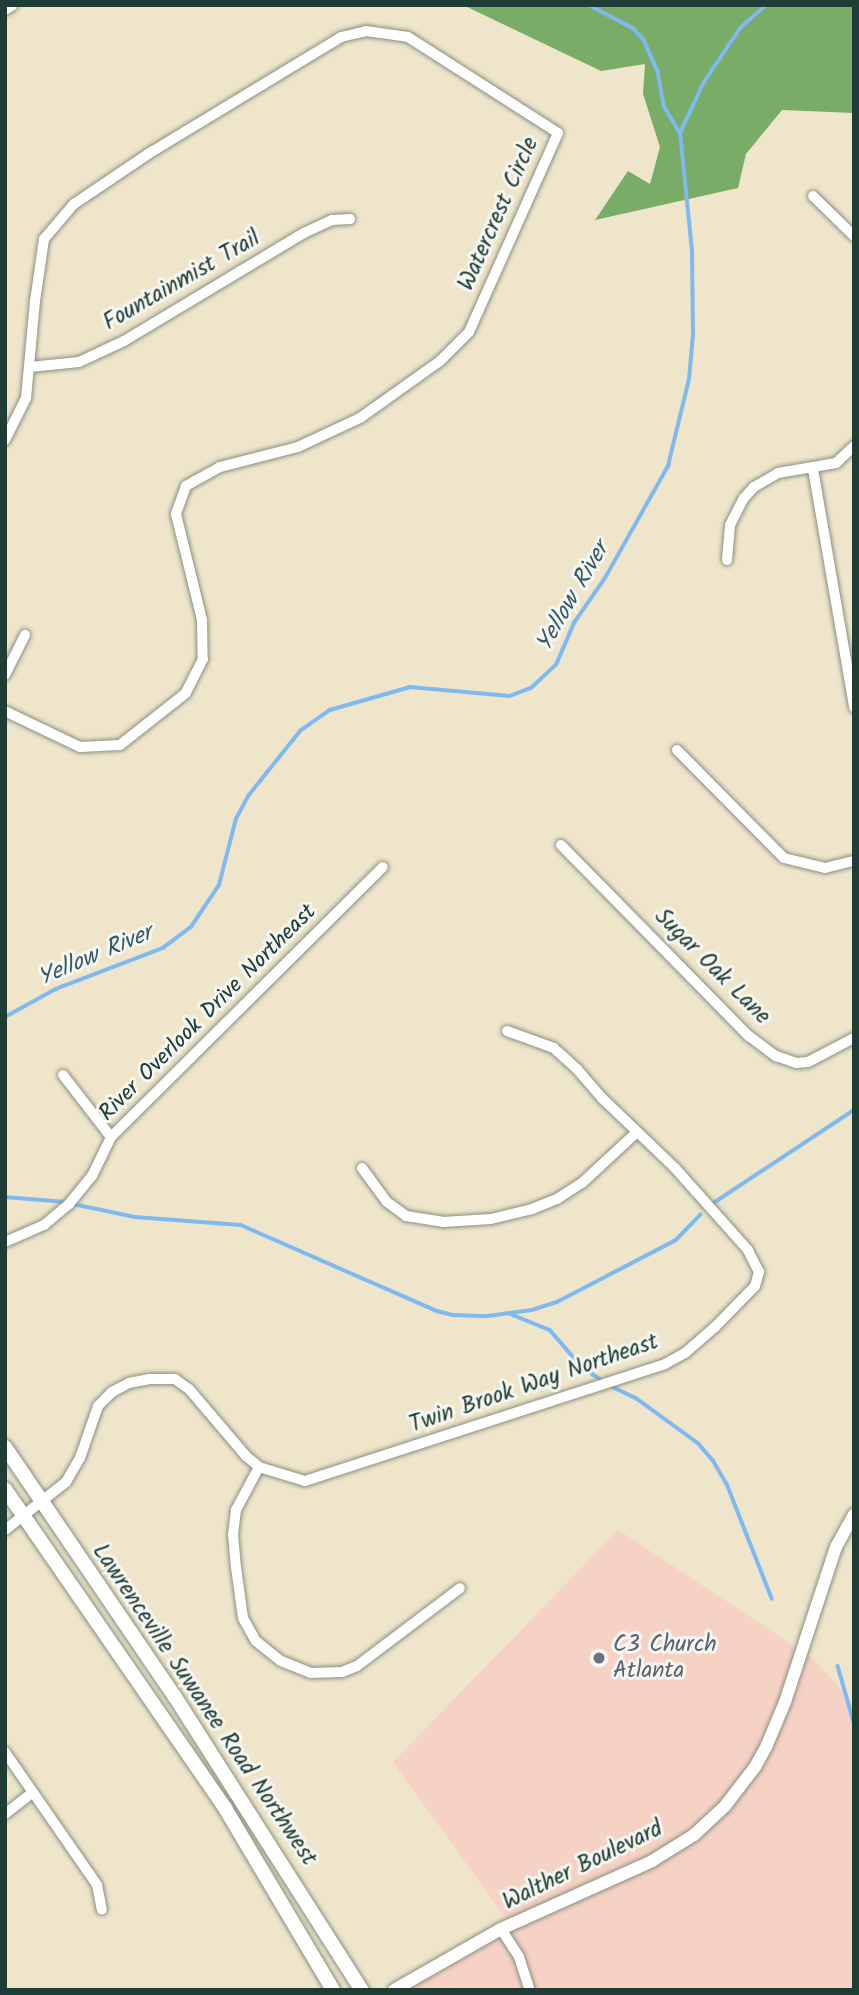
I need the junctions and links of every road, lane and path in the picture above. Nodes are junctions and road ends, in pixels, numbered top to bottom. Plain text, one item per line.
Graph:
1 (13, 5) edge
2 (5, 10) edge
3 (813, 196) dead end
4 (351, 219) dead end
5 (854, 236) edge
6 (30, 367) junction
7 (5, 440) edge
8 (854, 446) edge
9 (813, 469) junction
10 (727, 560) dead end
11 (25, 635) dead end
12 (5, 675) edge
13 (854, 707) edge
14 (5, 711) edge
15 (677, 750) dead end
16 (561, 845) dead end
17 (854, 861) edge
18 (383, 867) dead end
19 (507, 1031) dead end
20 (854, 1038) edge
21 (63, 1075) dead end
22 (637, 1132) junction
23 (111, 1138) junction
24 (362, 1168) dead end
25 (5, 1242) edge
26 (5, 1447) edge
27 (260, 1467) junction
28 (5, 1489) edge
29 (42, 1504) junction
30 (854, 1515) edge
31 (22, 1518) junction
32 (5, 1530) edge
33 (460, 1588) dead end
34 (5, 1752) edge
35 (32, 1793) junction
36 (5, 1814) edge
37 (102, 1910) dead end
38 (501, 1928) junction
39 (332, 1990) edge
40 (362, 1990) edge
41 (394, 1990) edge
42 (530, 1990) edge

1 - 2 street
3 - 5 street
4 - 6 street, Fountainmist Trail
6 - 7 street, Watercrest Circle
6 - 14 street, Watercrest Circle
8 - 9 street
9 - 10 street
9 - 13 street
11 - 12 street
15 - 17 street
16 - 20 street, Sugar Oak Lane
18 - 23 street, River Overlook Drive Northeast
19 - 22 street, Twin Brook Way Northeast
21 - 23 street
22 - 24 street
22 - 27 street, Twin Brook Way Northeast
23 - 25 street, River Overlook Drive Northeast
26 - 29 main road, Lawrenceville Suwanee Road Northwest
27 - 29 street, Twin Brook Way Northeast
27 - 33 street
28 - 31 main road, Lawrenceville Suwanee Road Northwest
29 - 31 street, Twin Brook Way Northeast
29 - 40 main road, Lawrenceville Suwanee Road Northwest
30 - 38 street, Walther Boulevard
31 - 32 street, Twin Brook Way Northeast
31 - 39 main road, Lawrenceville Suwanee Road Northwest
34 - 35 street
35 - 36 street
35 - 37 street
38 - 41 street, Walther Boulevard
38 - 42 street

